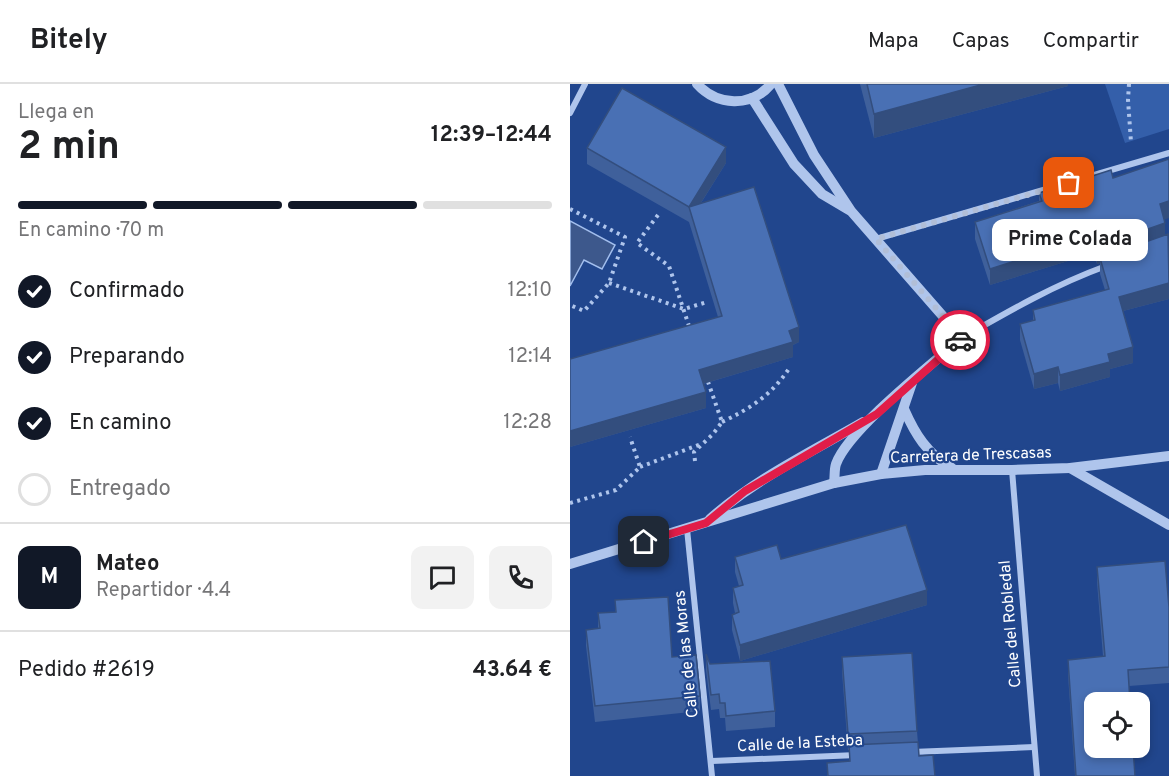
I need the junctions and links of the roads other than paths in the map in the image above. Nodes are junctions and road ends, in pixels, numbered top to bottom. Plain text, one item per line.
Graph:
1 (585, 84) edge
2 (697, 84) edge
3 (771, 84) edge
4 (778, 84) edge
5 (752, 98) junction
6 (570, 113) edge
7 (1169, 153) edge
8 (851, 211) junction
9 (876, 239) junction
10 (1113, 264) edge
11 (962, 338) junction
12 (912, 381) junction
13 (904, 410) junction
14 (877, 414) junction
15 (1169, 456) edge
16 (1070, 468) junction
17 (954, 469) junction
18 (1012, 470) junction
19 (881, 474) junction
20 (834, 483) junction
21 (706, 523) junction
22 (1169, 525) edge
23 (687, 529) junction
24 (570, 564) edge
25 (1034, 747) junction
26 (907, 753) edge
27 (861, 755) edge
28 (712, 761) junction
29 (712, 776) edge
30 (1037, 776) edge

1 - 6 street
2 - 5 street
3 - 5 street
4 - 8 street
5 - 8 street
7 - 9 street
8 - 9 street
9 - 11 street
10 - 11 street
11 - 12 street
12 - 13 street
12 - 14 street
13 - 17 street
13 - 19 street
14 - 20 street
14 - 21 street
15 - 16 street, Carretera de Trescasas
16 - 18 street, Carretera de Trescasas
16 - 22 street
17 - 18 street, Carretera de Trescasas
17 - 19 street, Carretera de Trescasas
18 - 25 street, Calle del Robledal
19 - 20 street, Carretera de Trescasas
20 - 21 street, Carretera de Trescasas
21 - 23 street, Carretera de Trescasas
23 - 24 street, Carretera de Trescasas
23 - 28 street, Calle de las Moras
25 - 26 street
25 - 30 street, Calle del Robledal
27 - 28 street, Calle de la Esteba
28 - 29 street, Calle de las Moras

